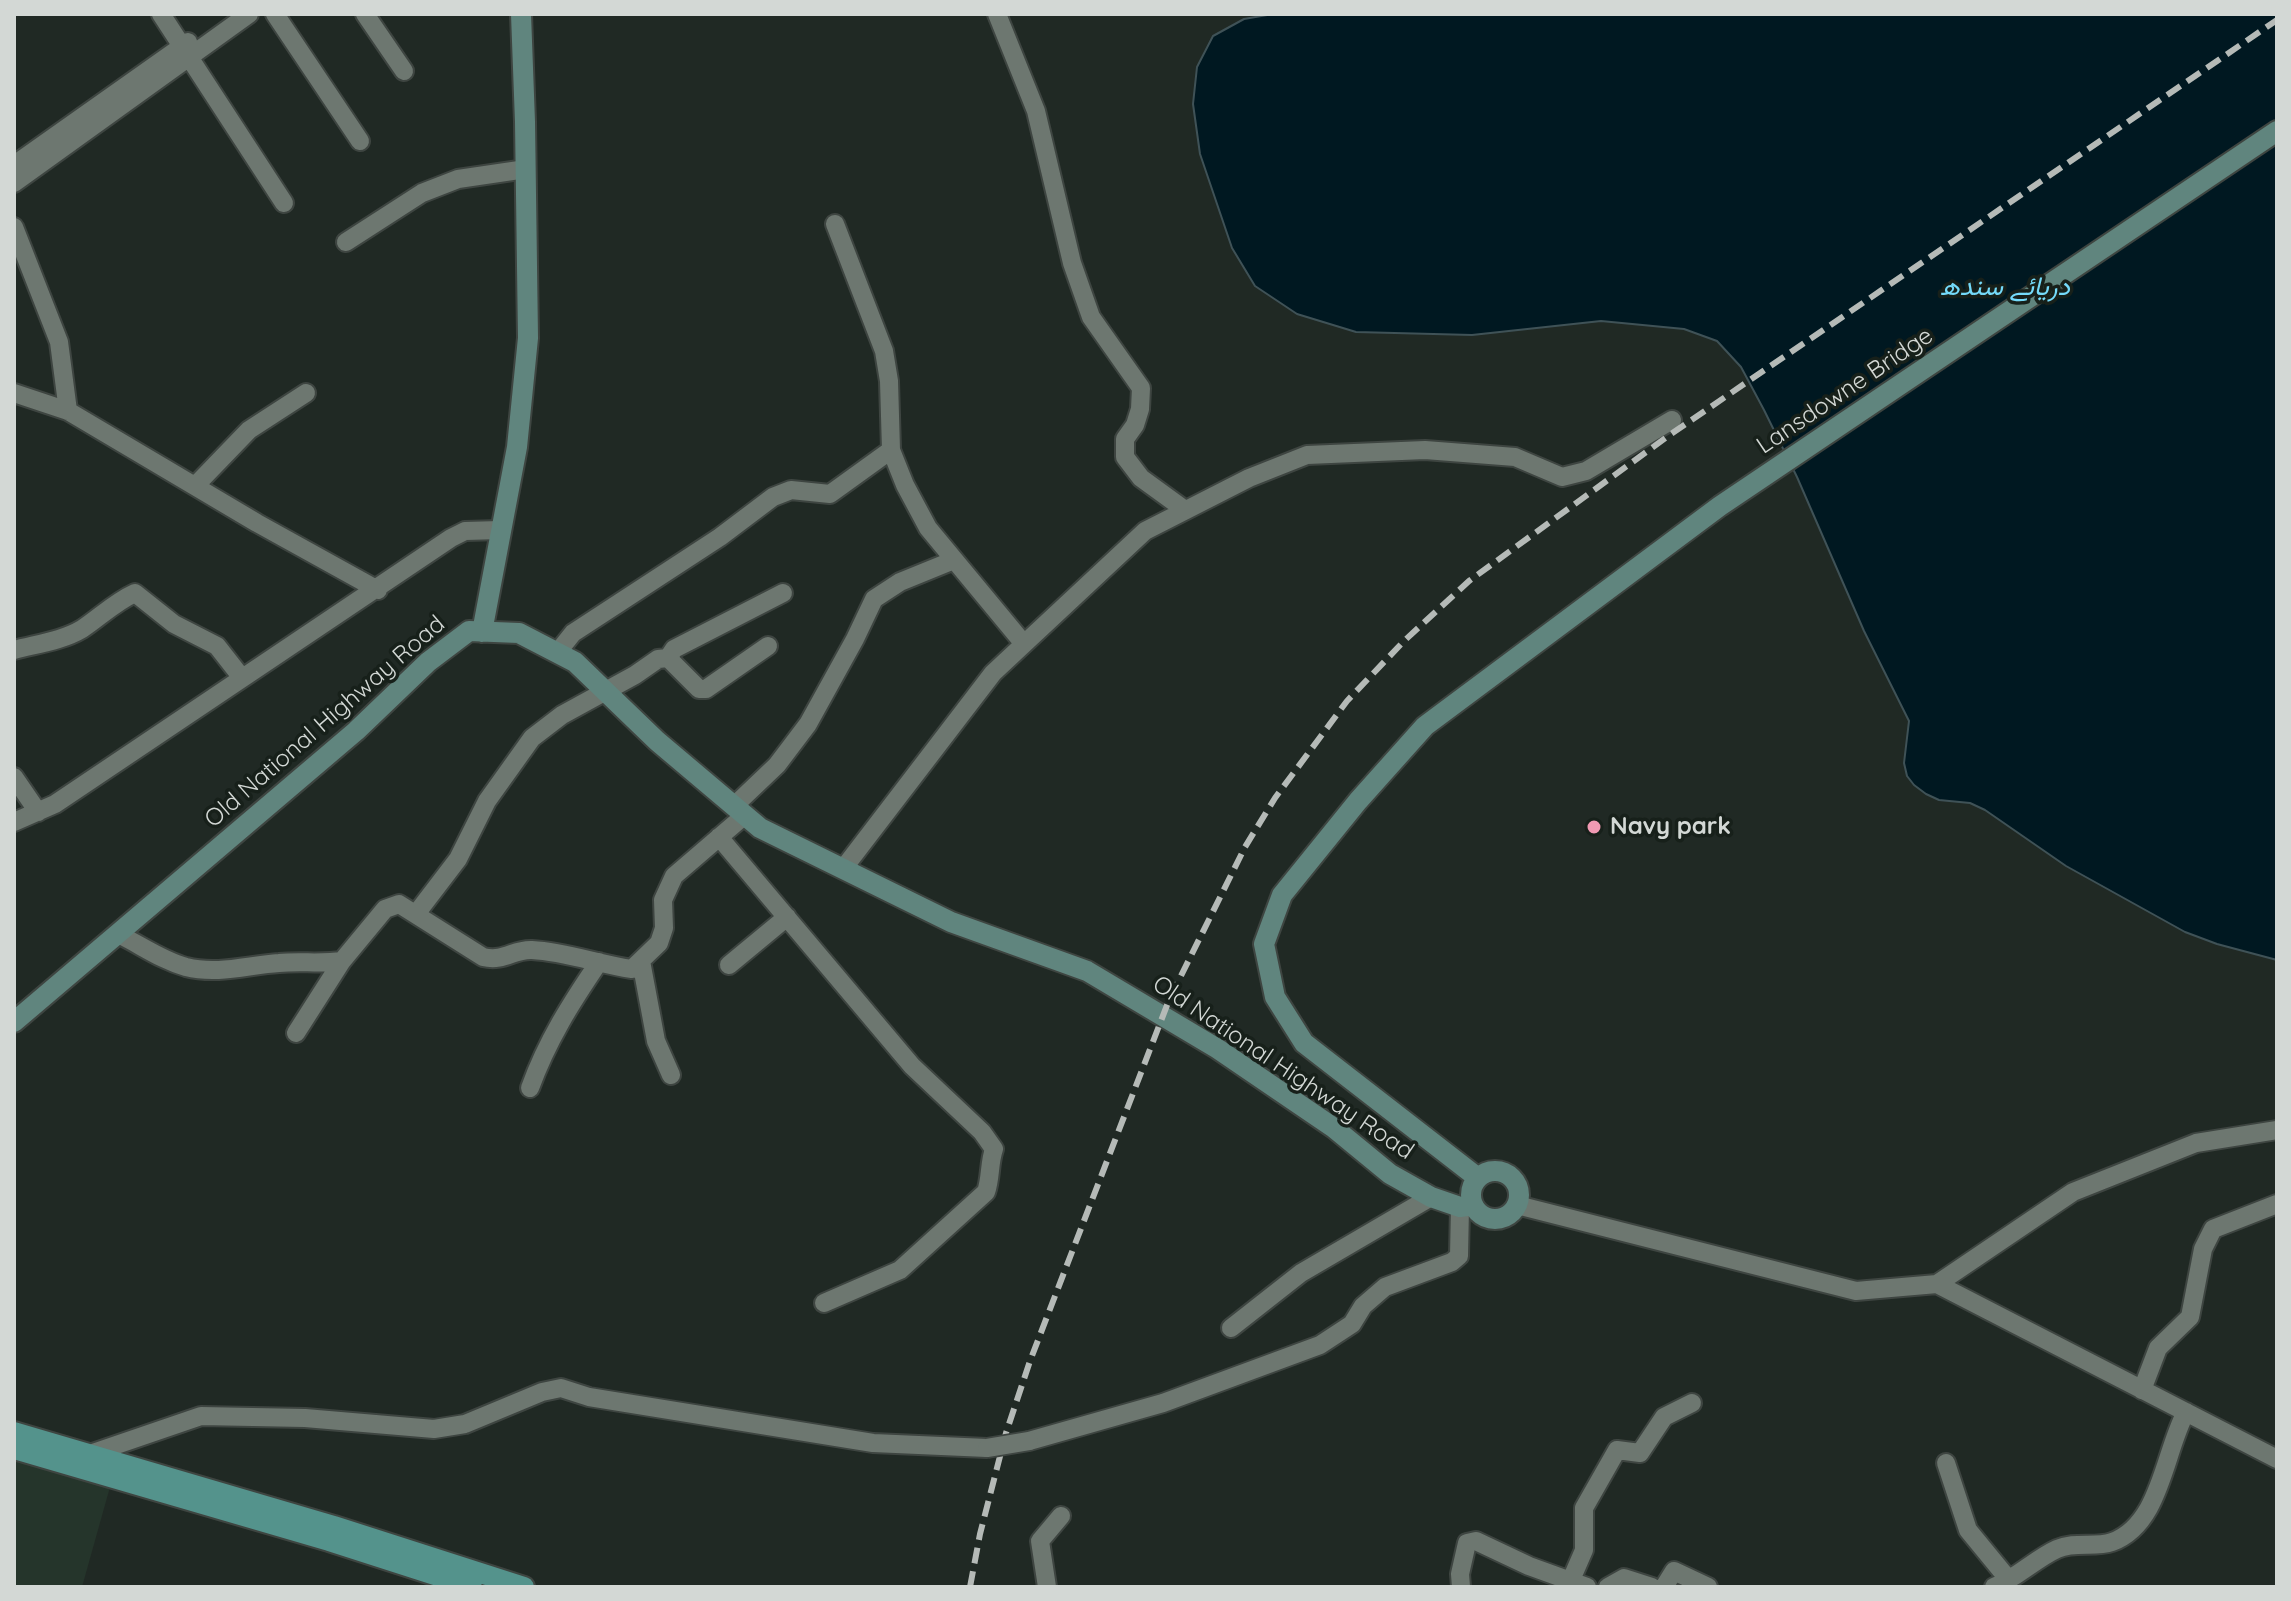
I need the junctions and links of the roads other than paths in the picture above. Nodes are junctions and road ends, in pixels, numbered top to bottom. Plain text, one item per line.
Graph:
1 (161, 14) edge
2 (228, 14) edge
3 (249, 14) edge
4 (275, 14) edge
5 (365, 14) edge
6 (521, 14) edge
7 (997, 14) edge
8 (185, 52) junction
9 (404, 71) dead end
10 (2277, 131) edge
11 (360, 141) dead end
12 (14, 165) edge
13 (526, 169) junction
14 (14, 183) edge
15 (284, 203) dead end
16 (835, 224) dead end
17 (14, 227) edge
18 (346, 242) dead end
19 (14, 393) edge
20 (306, 393) dead end
21 (68, 411) junction
22 (1672, 420) dead end
23 (891, 450) junction
24 (195, 486) junction
25 (1185, 510) junction
26 (500, 530) junction
27 (954, 560) junction
28 (378, 590) junction
29 (783, 593) dead end
30 (482, 632) junction
31 (1024, 644) junction
32 (768, 646) dead end
33 (14, 650) edge
34 (557, 653) junction
35 (668, 658) junction
36 (242, 678) junction
37 (604, 690) junction
38 (14, 777) edge
39 (739, 810) junction
40 (38, 812) junction
41 (14, 822) edge
42 (719, 837) junction
43 (843, 869) junction
44 (416, 914) junction
45 (787, 917) junction
46 (118, 934) junction
47 (342, 961) junction
48 (641, 961) junction
49 (599, 962) junction
50 (729, 965) dead end
51 (14, 1022) edge
52 (296, 1033) dead end
53 (671, 1075) dead end
54 (530, 1088) dead end
55 (2277, 1130) edge
56 (1478, 1178) junction
57 (1431, 1197) junction
58 (2277, 1204) edge
59 (1517, 1205) junction
60 (1466, 1206) junction
61 (1937, 1284) junction
62 (824, 1303) dead end
63 (1231, 1328) dead end
64 (2142, 1390) junction
65 (1692, 1403) dead end
66 (2186, 1412) junction
67 (14, 1432) edge
68 (14, 1449) edge
69 (90, 1454) junction
70 (2277, 1459) edge
71 (1946, 1463) dead end
72 (1061, 1516) dead end
73 (1579, 1583) edge
74 (2001, 1583) edge
75 (472, 1587) edge
76 (524, 1587) edge
77 (1047, 1587) edge
78 (1461, 1587) edge
79 (1608, 1587) edge
80 (1652, 1587) edge
81 (1664, 1587) edge
82 (1708, 1587) edge

1 - 8 street
2 - 8 street
3 - 8 street
4 - 11 street
5 - 9 street
6 - 13 main road
7 - 25 street
8 - 12 street
8 - 14 street
8 - 15 street
10 - 56 main road, Lansdowne Bridge
13 - 18 street
13 - 26 main road
16 - 23 street
17 - 21 street
19 - 21 street
20 - 24 street
21 - 24 street
22 - 25 street
23 - 27 street
23 - 34 street
24 - 28 street
25 - 31 street
26 - 28 street
26 - 30 main road
27 - 31 street
27 - 39 street
28 - 36 street
29 - 35 street
30 - 34 main road, Old National Highway Road
30 - 46 main road, Old National Highway Road
31 - 43 street
32 - 35 street
33 - 36 street
34 - 37 main road, Old National Highway Road
35 - 37 street
36 - 40 street
37 - 39 main road, Old National Highway Road
37 - 44 street
38 - 40 street
39 - 42 street
39 - 43 main road, Old National Highway Road
40 - 41 street
42 - 45 street
42 - 48 street
43 - 57 main road, Old National Highway Road
44 - 47 street
44 - 49 street
45 - 50 street
45 - 62 street
46 - 47 street
46 - 51 main road, Old National Highway Road
47 - 52 street
48 - 49 street
48 - 53 street
49 - 54 street
55 - 61 street
56 - 59 main road
56 - 60 main road
57 - 60 main road, Old National Highway Road
57 - 63 street
58 - 64 street
59 - 60 main road
59 - 61 street
60 - 69 street, bridge
61 - 64 street
64 - 66 street
65 - 73 street
66 - 70 street
66 - 74 street
67 - 69 main road
68 - 75 main road
69 - 76 main road
71 - 74 street
72 - 77 street
73 - 78 street
79 - 80 street
81 - 82 street

